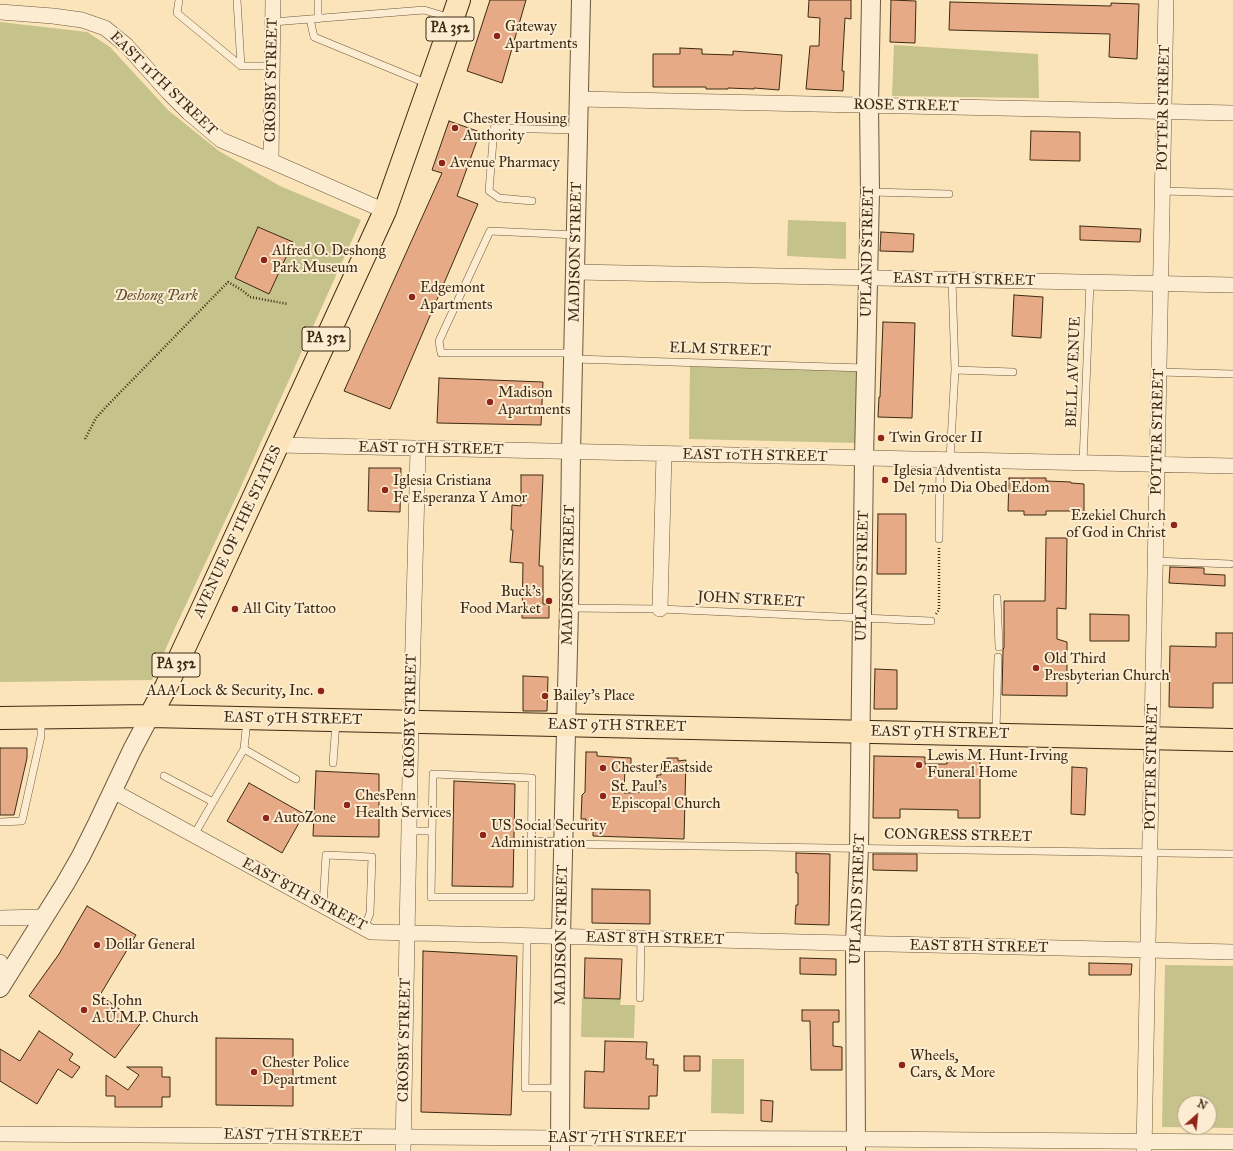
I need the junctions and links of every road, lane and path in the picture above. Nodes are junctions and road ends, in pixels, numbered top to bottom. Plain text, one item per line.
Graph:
1 (179, 0) edge
2 (237, 0) edge
3 (273, 0) edge
4 (318, 0) edge
5 (581, 0) edge
6 (871, 0) edge
7 (1166, 0) edge
8 (456, 9) edge
9 (0, 12) edge
10 (310, 19) junction
11 (318, 19) junction
12 (273, 22) junction
13 (241, 66) junction
14 (273, 66) junction
15 (430, 85) junction
16 (579, 99) junction
17 (869, 105) junction
18 (1164, 111) junction
19 (1233, 113) edge
20 (578, 130) junction
21 (271, 161) junction
22 (1163, 190) junction
23 (870, 192) junction
24 (1233, 193) edge
25 (949, 194) dead end
26 (532, 201) dead end
27 (385, 211) junction
28 (576, 235) junction
29 (575, 272) junction
30 (868, 279) junction
31 (952, 280) junction
32 (1090, 282) junction
33 (1161, 284) junction
34 (1233, 285) edge
35 (288, 304) dead end
36 (574, 356) junction
37 (866, 368) junction
38 (955, 370) junction
39 (1014, 372) dead end
40 (1159, 372) junction
41 (1233, 374) edge
42 (85, 439) dead end
43 (278, 445) junction
44 (418, 448) junction
45 (571, 452) junction
46 (664, 454) junction
47 (864, 458) junction
48 (945, 459) junction
49 (1084, 462) junction
50 (1158, 464) junction
51 (1233, 466) edge
52 (939, 539) joint
53 (1156, 561) junction
54 (1230, 564) dead end
55 (997, 598) dead end
56 (570, 608) junction
57 (660, 609) junction
58 (863, 618) junction
59 (931, 621) joint
60 (999, 647) dead end
61 (998, 658) dead end
62 (150, 716) junction
63 (0, 718) edge
64 (41, 718) junction
65 (247, 718) junction
66 (336, 720) junction
67 (411, 721) junction
68 (566, 725) junction
69 (861, 732) junction
70 (996, 734) junction
71 (1152, 738) junction
72 (1233, 740) edge
73 (244, 750) junction
74 (333, 763) dead end
75 (164, 776) dead end
76 (296, 779) dead end
77 (113, 790) junction
78 (213, 802) junction
79 (0, 822) edge
80 (432, 831) junction
81 (409, 832) junction
82 (194, 835) junction
83 (532, 841) junction
84 (563, 843) junction
85 (859, 848) junction
86 (1150, 852) junction
87 (1233, 854) edge
88 (323, 906) junction
89 (45, 917) junction
90 (0, 918) edge
91 (364, 929) junction
92 (407, 933) junction
93 (527, 936) junction
94 (561, 936) junction
95 (641, 938) junction
96 (856, 944) junction
97 (1148, 951) junction
98 (1233, 952) edge
99 (0, 962) edge
100 (1, 986) edge
101 (640, 998) dead end
102 (560, 1088) junction
103 (0, 1134) edge
104 (1233, 1142) edge
105 (403, 1144) edge
106 (560, 1145) edge
107 (856, 1145) edge
108 (1042, 1146) edge
109 (1144, 1146) edge

1 - 13 lane
2 - 13 lane
3 - 12 street, CROSBY STREET
4 - 11 lane
5 - 16 street, MADISON STREET
6 - 17 street, UPLAND STREET
7 - 18 street, POTTER STREET
8 - 11 lane
8 - 15 main road, AVENUE OF THE STATES / PA 352
9 - 21 street, EAST 11TH STREET
10 - 11 lane
10 - 12 lane
10 - 15 lane
12 - 14 street, CROSBY STREET
13 - 14 lane
14 - 21 street, CROSBY STREET
15 - 27 main road, AVENUE OF THE STATES / PA 352
16 - 17 street, ROSE STREET
16 - 20 street, MADISON STREET
17 - 18 street, ROSE STREET
17 - 23 street, UPLAND STREET
18 - 19 street, ROSE STREET
18 - 22 street, POTTER STREET
20 - 26 lane
20 - 28 street, MADISON STREET
21 - 27 street, EAST 11TH STREET
22 - 24 lane
22 - 33 street, POTTER STREET
23 - 25 lane
23 - 30 street, UPLAND STREET
27 - 43 main road, AVENUE OF THE STATES / PA 352
28 - 29 street, MADISON STREET
28 - 36 lane, ELM STREET
29 - 30 street, EAST 11TH STREET
29 - 36 street, MADISON STREET
30 - 31 street, EAST 11TH STREET
30 - 37 street, UPLAND STREET
31 - 32 street, EAST 11TH STREET
31 - 38 lane
32 - 33 street, EAST 11TH STREET
32 - 49 lane, BELL AVENUE
33 - 34 street, EAST 11TH STREET
33 - 40 street, POTTER STREET
35 - 42 path
36 - 37 lane, ELM STREET
36 - 45 street, MADISON STREET
37 - 47 street, UPLAND STREET
38 - 39 lane
38 - 48 lane
40 - 41 lane
40 - 50 street, POTTER STREET
43 - 44 street, EAST 10TH STREET
43 - 62 main road, AVENUE OF THE STATES / PA 352
44 - 45 street, EAST 10TH STREET
44 - 67 street, CROSBY STREET
45 - 46 street, EAST 10TH STREET
45 - 56 street, MADISON STREET
46 - 47 street, EAST 10TH STREET
46 - 57 street
47 - 48 street, EAST 10TH STREET
47 - 58 street, UPLAND STREET
48 - 49 street, EAST 10TH STREET
48 - 52 lane
49 - 50 street, EAST 10TH STREET
50 - 51 street, EAST 10TH STREET
50 - 53 street, POTTER STREET
52 - 59 path
53 - 54 lane
53 - 71 street, POTTER STREET
55 - 60 lane
56 - 57 lane, JOHN STREET
56 - 68 street, MADISON STREET
57 - 58 lane, JOHN STREET
58 - 59 lane, JOHN STREET
58 - 69 street, UPLAND STREET
61 - 70 lane
62 - 64 main road, EAST 9TH STREET
62 - 65 main road, EAST 9TH STREET
62 - 77 street, AVENUE OF THE STATES
63 - 64 main road, EAST 9TH STREET
64 - 79 lane
65 - 66 main road, EAST 9TH STREET
65 - 73 lane
66 - 67 main road, EAST 9TH STREET
66 - 74 lane
67 - 68 main road, EAST 9TH STREET
67 - 81 street, CROSBY STREET
68 - 69 main road, EAST 9TH STREET
68 - 84 street, MADISON STREET
69 - 70 main road, EAST 9TH STREET
69 - 85 street, UPLAND STREET
70 - 71 main road, EAST 9TH STREET
71 - 72 main road, EAST 9TH STREET
71 - 86 street, POTTER STREET
73 - 76 lane
73 - 78 lane
75 - 78 lane
77 - 82 street, EAST 8TH STREET
77 - 89 street, AVENUE OF THE STATES
78 - 82 lane
80 - 81 lane
80 - 83 lane
80 - 83 lane
81 - 92 street, CROSBY STREET
82 - 88 street, EAST 8TH STREET
83 - 84 lane, CONGRESS STREET
84 - 85 lane, CONGRESS STREET
84 - 94 street, MADISON STREET
85 - 86 lane, CONGRESS STREET
85 - 96 street, UPLAND STREET
86 - 87 lane, CONGRESS STREET
86 - 97 street, POTTER STREET
88 - 91 street, EAST 8TH STREET
88 - 91 lane
89 - 90 street
89 - 100 street, AVENUE OF THE STATES
91 - 92 street, EAST 8TH STREET
92 - 93 street, EAST 8TH STREET
92 - 105 street, CROSBY STREET
93 - 94 street, EAST 8TH STREET
93 - 102 lane
94 - 95 street, EAST 8TH STREET
94 - 102 street, MADISON STREET
95 - 96 street, EAST 8TH STREET
95 - 101 lane
96 - 97 street, EAST 8TH STREET
96 - 107 street, UPLAND STREET
97 - 98 street, EAST 8TH STREET
97 - 109 street, POTTER STREET
99 - 100 street
102 - 106 street, MADISON STREET
103 - 105 street, EAST 7TH STREET
104 - 109 street, EAST 7TH STREET
105 - 106 street, EAST 7TH STREET
106 - 107 street, EAST 7TH STREET
107 - 108 street, EAST 7TH STREET
108 - 109 street, EAST 7TH STREET

